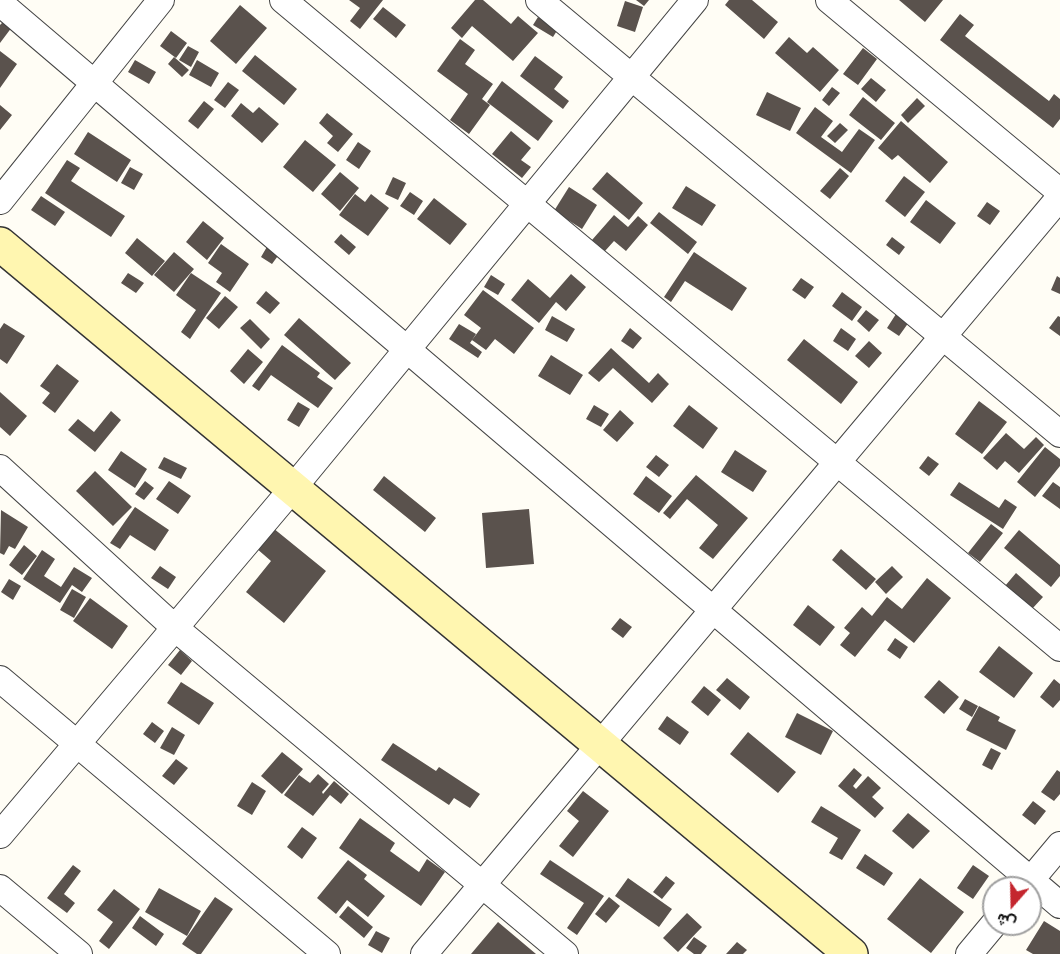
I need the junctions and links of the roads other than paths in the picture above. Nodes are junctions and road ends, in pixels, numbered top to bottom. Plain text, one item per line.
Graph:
1 (161, 0) edge
2 (283, 0) edge
3 (539, 0) edge
4 (695, 0) edge
5 (829, 0) edge
6 (0, 3) edge
7 (632, 77) junction
8 (94, 83) junction
9 (1060, 192) edge
10 (1060, 197) edge
11 (0, 201) edge
12 (527, 204) junction
13 (0, 244) edge
14 (943, 336) junction
15 (407, 349) junction
16 (1060, 434) edge
17 (837, 462) junction
18 (0, 468) edge
19 (293, 488) junction
20 (713, 609) junction
21 (175, 628) junction
22 (1060, 648) edge
23 (0, 680) edge
24 (77, 744) junction
25 (600, 744) junction
26 (0, 835) edge
27 (1060, 845) edge
28 (1019, 876) edge
29 (1035, 876) edge
30 (482, 885) junction
31 (0, 888) edge
32 (1042, 893) edge
33 (1060, 905) edge
34 (984, 936) edge
35 (79, 954) edge
36 (327, 954) edge
37 (424, 954) edge
38 (565, 954) edge
39 (850, 954) edge
40 (969, 954) edge

1 - 8 street
2 - 12 street
3 - 7 street
4 - 7 street
5 - 9 street
6 - 8 street
7 - 12 street
7 - 14 street
8 - 11 street
8 - 15 street
10 - 14 street
12 - 15 street
12 - 17 street
13 - 19 main road
14 - 16 street
14 - 17 street
15 - 19 street
15 - 20 street
17 - 20 street
17 - 22 street
18 - 21 street
19 - 21 street
19 - 25 main road
20 - 25 street
20 - 28 street
21 - 24 street
21 - 30 street
23 - 24 street
24 - 26 street
24 - 36 street
25 - 30 street
25 - 39 main road
27 - 29 street
30 - 37 street
30 - 38 street
31 - 35 street
32 - 33 street
34 - 40 street

